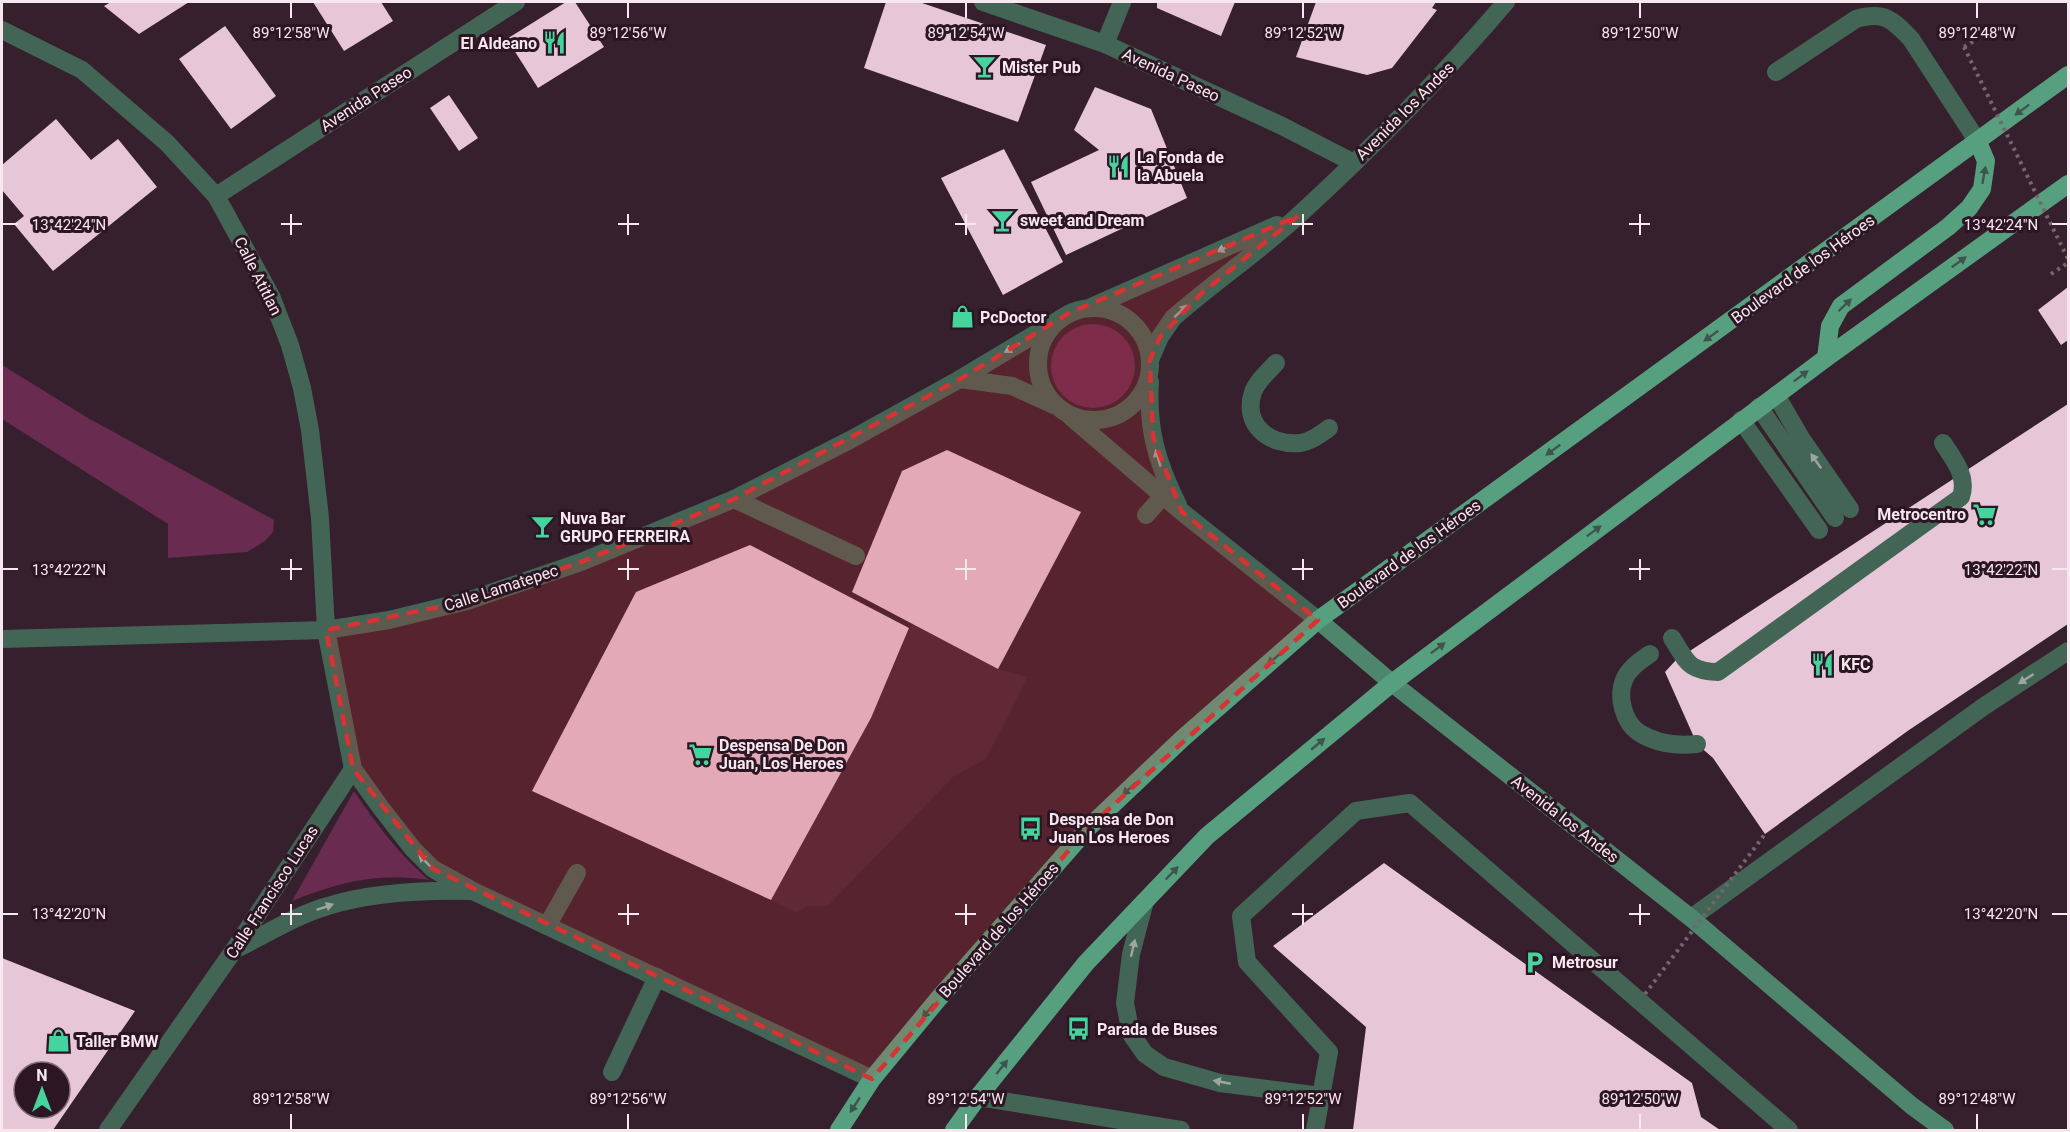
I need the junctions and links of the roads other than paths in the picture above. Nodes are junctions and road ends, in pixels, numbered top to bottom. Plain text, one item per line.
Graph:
1 (516, 2) edge
2 (983, 2) edge
3 (1122, 2) edge
4 (1506, 2) edge
5 (2, 30) edge
6 (1105, 44) junction
7 (1776, 72) dead end
8 (2068, 75) edge
9 (1978, 142) junction
10 (1354, 163) junction
11 (2068, 184) edge
12 (216, 196) junction
13 (1298, 216) junction
14 (1089, 308) junction
15 (1062, 318) junction
16 (1826, 358) junction
17 (1276, 363) dead end
18 (1150, 366) junction
19 (960, 380) junction
20 (1776, 395) junction
21 (1759, 407) junction
22 (1062, 410) junction
23 (1741, 420) junction
24 (1329, 429) dead end
25 (1943, 443) dead end
26 (1163, 496) junction
27 (734, 499) junction
28 (1182, 512) junction
29 (1146, 515) dead end
30 (1820, 530) dead end
31 (856, 556) dead end
32 (1318, 620) junction
33 (326, 630) junction
34 (1672, 638) dead end
35 (2, 639) edge
36 (2068, 651) edge
37 (1650, 654) dead end
38 (1392, 683) junction
39 (1698, 744) dead end
40 (353, 769) junction
41 (577, 873) dead end
42 (475, 892) junction
43 (1145, 902) junction
44 (1691, 918) junction
45 (547, 926) junction
46 (234, 950) junction
47 (657, 976) junction
48 (612, 1072) dead end
49 (872, 1079) junction
50 (1321, 1096) junction
51 (978, 1097) junction
52 (108, 1131) edge
53 (839, 1131) edge
54 (954, 1131) edge
55 (1181, 1131) edge
56 (1315, 1131) edge
57 (1789, 1131) edge
58 (1945, 1131) edge

1 - 12 street, Avenida Paseo
2 - 6 street, Avenida Paseo
3 - 6 street
4 - 10 street, Avenida los Andes
5 - 12 street, Calle Atitlan
6 - 10 street, Avenida Paseo
7 - 9 street
8 -> 9 main road, Boulevard de los Héroes
16 -> 9 main road
9 -> 32 main road, Boulevard de los Héroes
10 - 13 street, Avenida los Andes
16 -> 11 main road
12 - 33 street, Calle Atitlan
13 -> 14 street, Avenida los Andes
18 -> 13 street, Avenida los Andes
14 - 15 street, Avenida los Andes
14 - 18 street
15 -> 19 street, Calle Lamatepec
15 - 22 street
20 -> 16 main road
17 - 24 street
18 - 22 street
28 -> 18 street, Avenida los Andes
19 - 22 street
19 - 27 street, Calle Lamatepec
20 - 21 main road
21 -> 20 street
21 - 23 main road
22 - 26 street, Avenida los Andes
23 - 30 street
38 -> 23 main road
25 - 34 street
26 - 28 street, Avenida los Andes
26 - 29 street
27 - 31 street
27 - 33 street, Calle Lamatepec
28 - 32 street, Avenida los Andes
32 - 38 street, Avenida los Andes
32 -> 49 main road, Boulevard de los Héroes
33 - 35 street, Calle Lamatepec
33 - 40 street
36 -> 44 street
37 - 39 street
43 -> 38 main road
38 - 44 street, Avenida los Andes
42 -> 40 street
40 - 46 street, Calle Francisco Lucas
41 - 45 street
42 - 45 street
46 -> 42 street
50 -> 43 street
51 -> 43 main road
44 - 58 street, Avenida los Andes
45 - 47 street
46 - 52 street, Calle Francisco Lucas
47 - 48 street
47 - 49 street
49 -> 53 main road, Boulevard de los Héroes
50 - 56 street
50 - 57 street
51 - 54 main road
51 - 55 street

